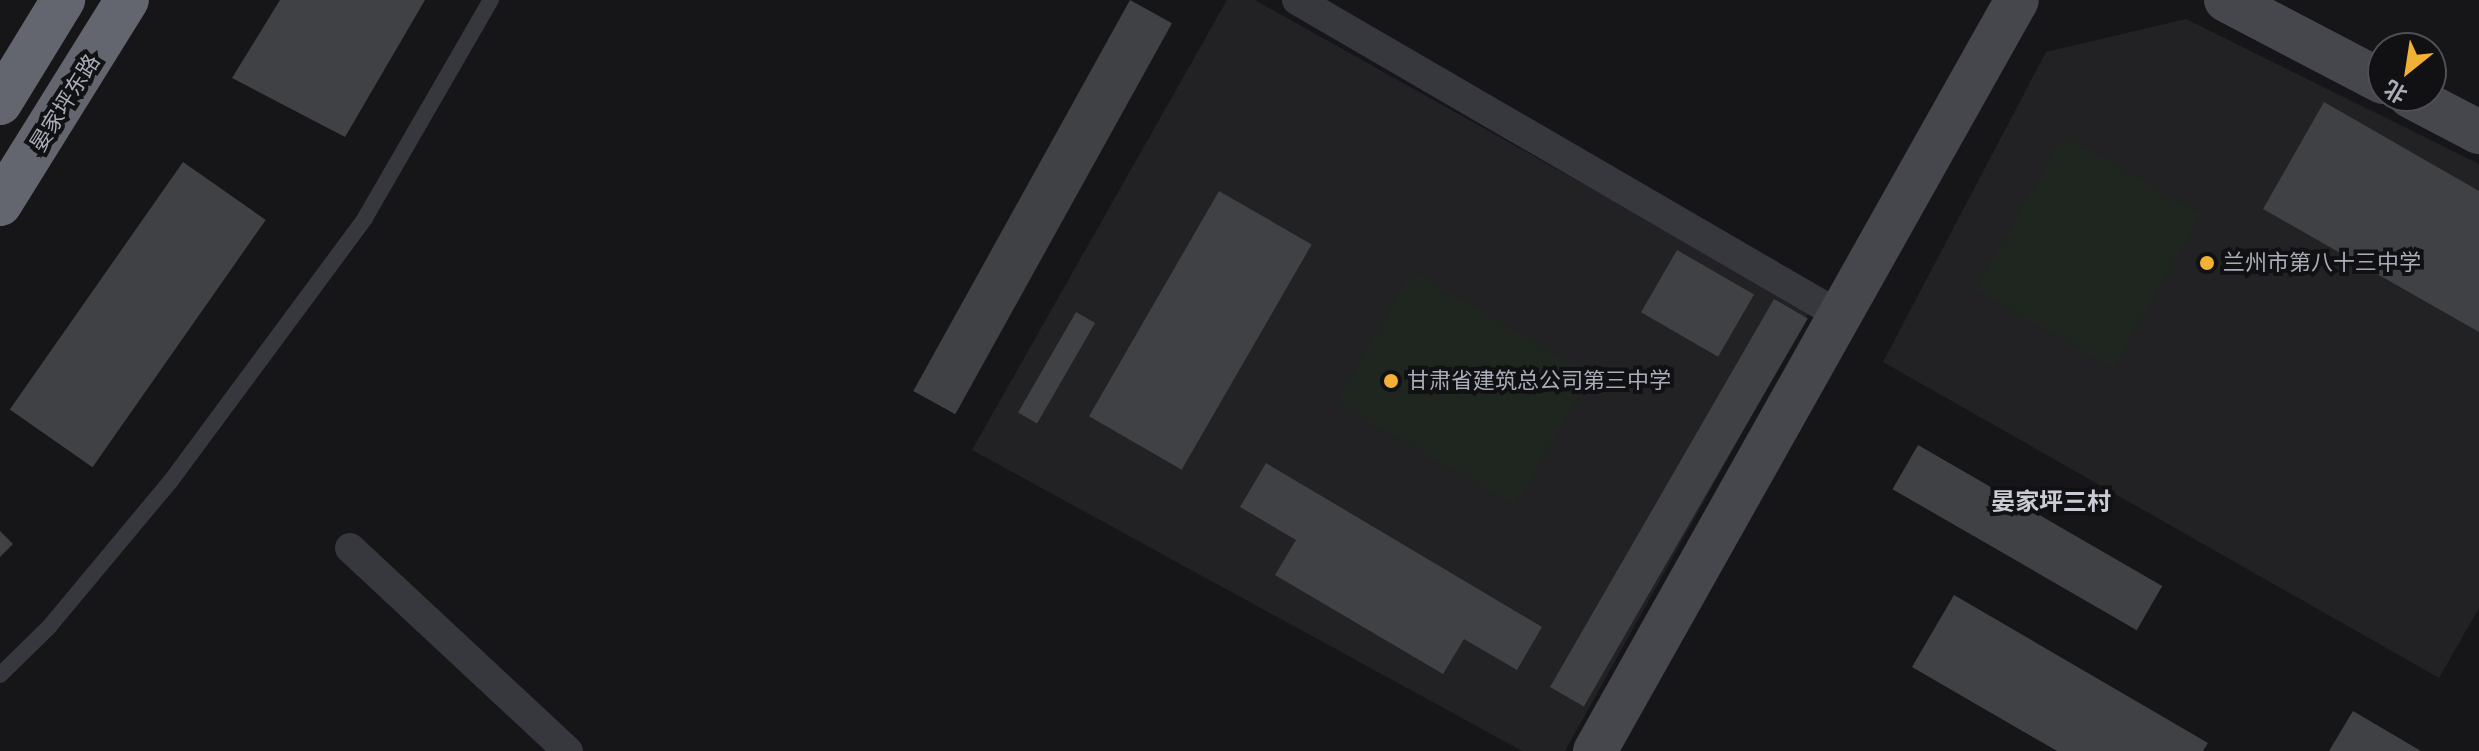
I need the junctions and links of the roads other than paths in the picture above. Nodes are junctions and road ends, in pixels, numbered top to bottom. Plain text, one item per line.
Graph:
1 (63, 0) edge
2 (127, 0) edge
3 (491, 0) edge
4 (1297, 0) edge
5 (2017, 0) edge
6 (2226, 0) edge
7 (2367, 74) edge
8 (0, 103) edge
9 (2441, 112) edge
10 (2479, 132) edge
11 (0, 204) edge
12 (1839, 315) junction
13 (350, 548) dead end
14 (0, 675) edge
15 (568, 751) edge
16 (1595, 751) edge

1 - 8 highway
2 - 11 highway, 晏家坪东路
3 - 14 lane
4 - 12 street
5 - 12 street
6 - 7 street
9 - 10 street
12 - 16 street
13 - 15 street

